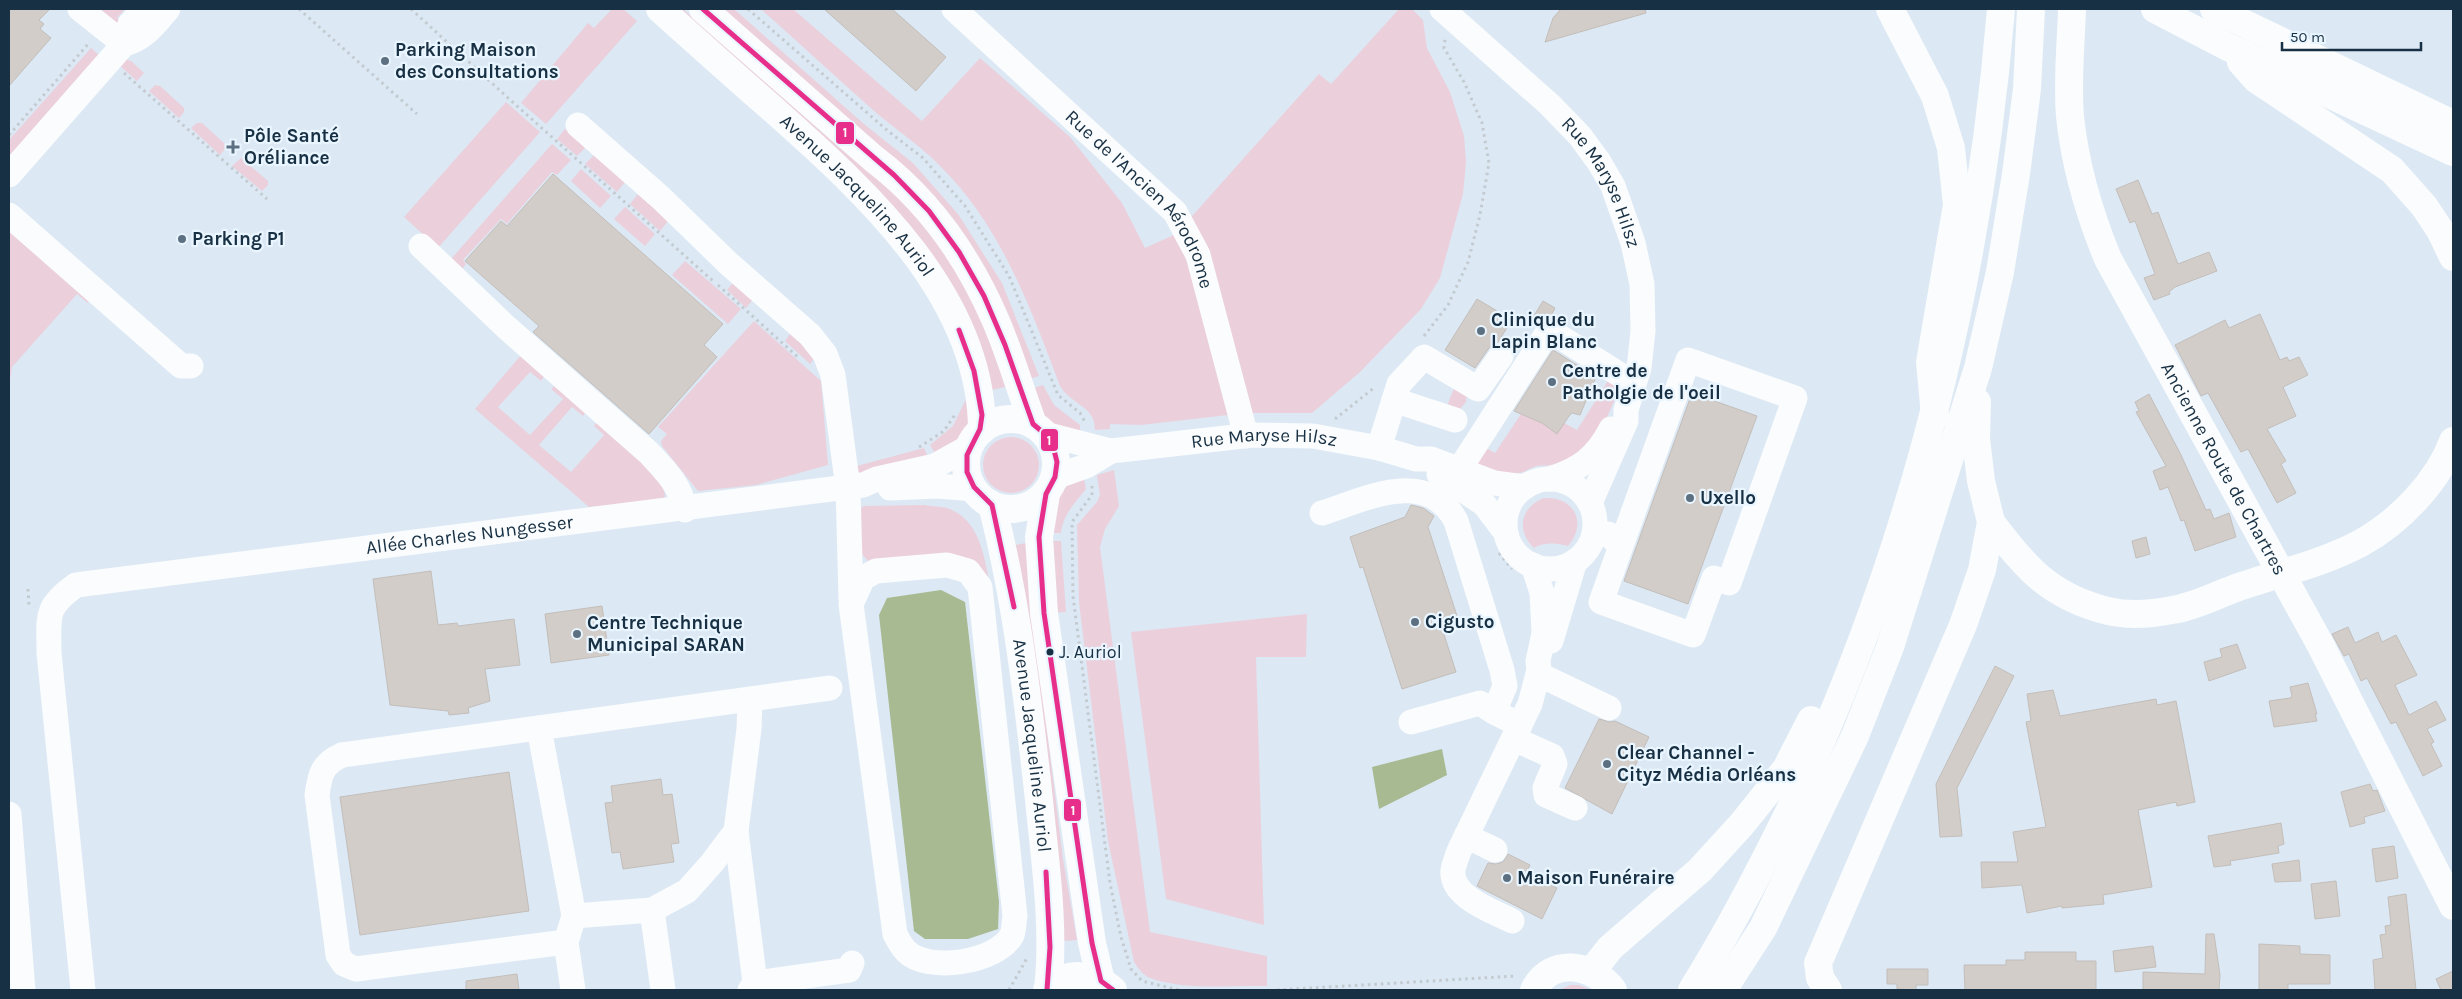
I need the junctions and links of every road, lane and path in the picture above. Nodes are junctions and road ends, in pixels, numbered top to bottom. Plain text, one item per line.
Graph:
1 (80, 9) edge
2 (144, 9) edge
3 (168, 9) edge
4 (299, 9) edge
5 (411, 9) edge
6 (660, 9) edge
7 (703, 9) edge
8 (954, 9) edge
9 (1442, 9) edge
10 (1890, 9) edge
11 (2001, 9) edge
12 (2031, 9) edge
13 (2155, 9) edge
14 (2214, 9) edge
15 (2071, 17) edge
16 (103, 28) junction
17 (1445, 38) dead end
18 (124, 44) junction
19 (2228, 47) junction
20 (123, 71) dead end
21 (417, 114) dead end
22 (2453, 124) edge
23 (578, 125) dead end
24 (9, 135) edge
25 (2453, 152) edge
26 (9, 176) edge
27 (266, 199) dead end
28 (9, 215) edge
29 (421, 246) dead end
30 (2453, 256) edge
31 (1424, 336) dead end
32 (1500, 356) dead end
33 (801, 360) dead end
34 (191, 366) dead end
35 (1978, 368) junction
36 (1622, 376) dead end
37 (1385, 392) junction
38 (958, 409) dead end
39 (1626, 410) junction
40 (1935, 416) junction
41 (1455, 420) dead end
42 (1329, 424) dead end
43 (1039, 429) junction
44 (1246, 436) junction
45 (975, 438) junction
46 (2453, 441) edge
47 (918, 447) dead end
48 (1379, 448) junction
49 (1111, 451) junction
50 (1416, 459) junction
51 (1459, 470) junction
52 (1548, 479) junction
53 (1091, 482) dead end
54 (1051, 485) junction
55 (855, 487) junction
56 (1525, 487) junction
57 (983, 497) junction
58 (1590, 503) junction
59 (685, 510) junction
60 (1322, 513) dead end
61 (1991, 522) junction
62 (1501, 539) junction
63 (1615, 540) joint
64 (1575, 561) junction
65 (1525, 569) junction
66 (852, 604) junction
67 (1873, 609) junction
68 (1539, 672) junction
69 (830, 688) dead end
70 (750, 699) junction
71 (1609, 708) dead end
72 (1494, 712) junction
73 (1411, 722) dead end
74 (539, 728) junction
75 (1517, 732) junction
76 (1575, 808) dead end
77 (9, 827) edge
78 (736, 831) junction
79 (1466, 836) junction
80 (1495, 850) dead end
81 (2453, 906) edge
82 (652, 910) junction
83 (574, 916) junction
84 (1512, 921) dead end
85 (566, 942) junction
86 (1031, 950) dead end
87 (852, 963) dead end
88 (1818, 963) junction
89 (1592, 971) junction
90 (1499, 978) dead end
91 (1713, 981) edge
92 (1107, 986) edge
93 (752, 987) edge
94 (84, 989) edge
95 (1047, 989) edge
96 (23, 990) edge
97 (573, 990) edge
98 (663, 990) edge
99 (1009, 990) edge
100 (1179, 990) edge
101 (1277, 990) edge
102 (1534, 990) edge
103 (1613, 990) edge
104 (1801, 990) edge
105 (1828, 990) edge

1 - 16 street
2 - 18 street
3 - 18 street
4 - 21 path
5 - 33 path
6 - 45 main road, Avenue Jacqueline Auriol
7 - 43 main road, Avenue Jacqueline Auriol
8 - 44 street, Rue de l'Ancien Aérodrome
9 - 39 street, Rue Maryse Hilsz
10 - 40 main road
11 - 40 main road
12 - 35 main road
13 - 19 main road
14 - 22 main road
15 - 81 main road, Ancienne Route de Chartres
16 - 18 street
16 - 24 path
17 - 31 path
18 - 26 street
19 - 25 main road
19 - 30 main road
20 - 27 path
23 - 55 street
28 - 34 street
29 - 59 street
32 - 37 street
35 - 61 main road
35 - 91 main road
36 - 51 street
37 - 41 street
37 - 42 path
37 - 48 street
38 - 47 path
39 - 52 street, Rue Maryse Hilsz
39 - 58 street, Rue Maryse Hilsz
40 - 67 main road
43 - 45 main road
43 - 49 street
43 - 54 main road
44 - 48 street, Rue Maryse Hilsz
44 - 49 street, Rue Maryse Hilsz
45 - 55 street, Allée Charles Nungesser
45 - 57 main road
46 - 61 main road
48 - 50 street, Rue Maryse Hilsz
49 - 54 street
50 - 51 street, Rue Maryse Hilsz
50 - 62 street, Rue Maryse Hilsz
51 - 56 street, Rue Maryse Hilsz
52 - 56 street
52 - 58 street
53 - 100 path
54 - 57 main road
54 - 92 main road, Avenue Jacqueline Auriol
55 - 57 street, Allée Charles Nungesser
55 - 59 street, Allée Charles Nungesser
55 - 66 street
56 - 62 street
57 - 95 main road, Avenue Jacqueline Auriol
58 - 64 street
59 - 94 street, Allée Charles Nungesser
60 - 72 street
61 - 88 main road
62 - 65 street
62 - 65 path
63 - 63 street
64 - 65 street
64 - 68 street
65 - 68 street
66 - 66 street
67 - 89 main road
67 - 91 main road
68 - 71 street
68 - 75 street
69 - 70 street
70 - 74 street
70 - 78 street
72 - 73 street
72 - 75 street
74 - 83 street
74 - 85 street
75 - 76 street
75 - 79 street
77 - 96 street
78 - 82 street
78 - 93 street
79 - 80 street
79 - 84 street
82 - 83 street
82 - 98 street
83 - 85 street
85 - 97 street
86 - 99 path
87 - 93 street
88 - 104 main road
88 - 105 main road
89 - 102 main road
89 - 103 main road
90 - 101 path
92 - 95 main road

